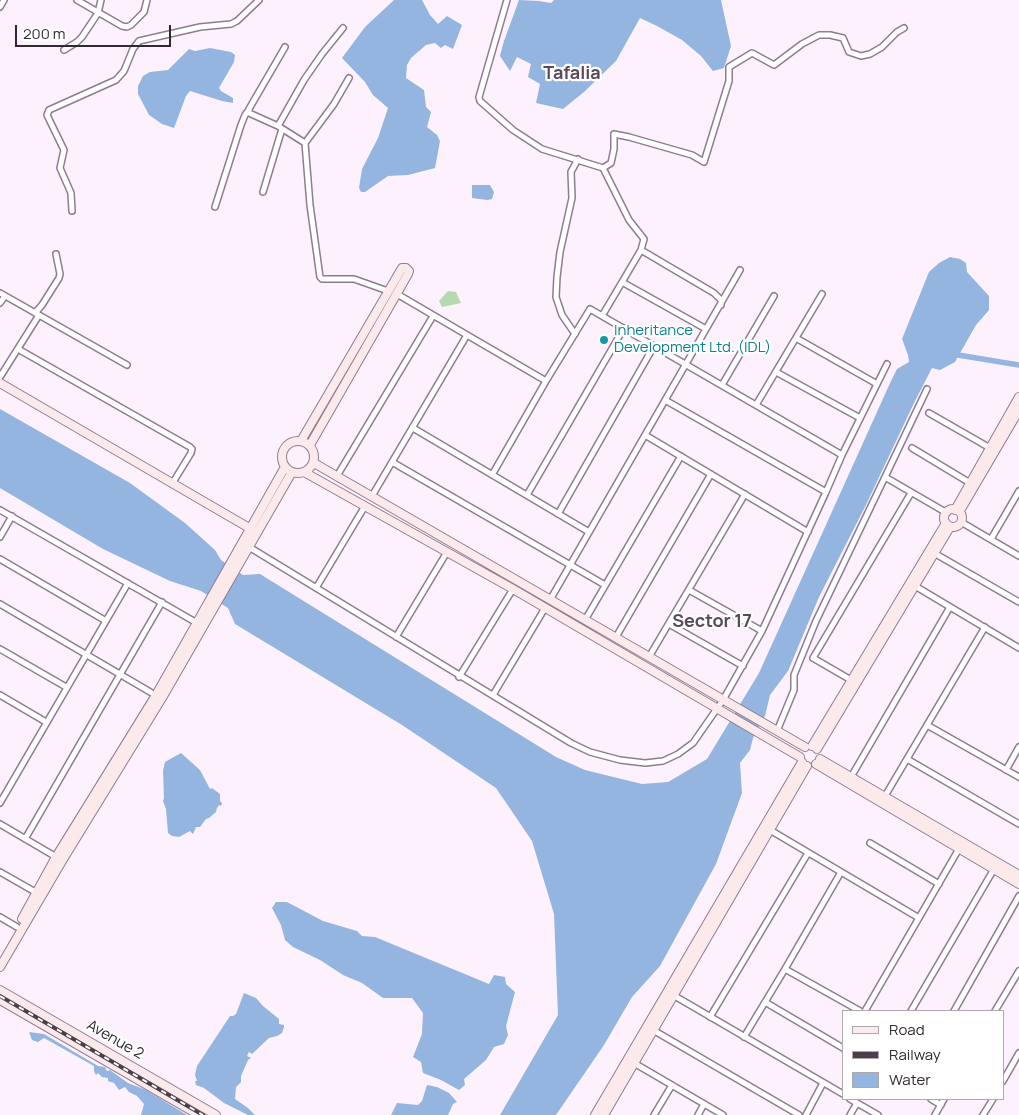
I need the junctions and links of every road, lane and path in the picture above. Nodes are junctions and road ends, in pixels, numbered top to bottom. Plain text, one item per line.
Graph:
1 (4, 0) edge
2 (77, 0) edge
3 (101, 0) edge
4 (147, 0) edge
5 (259, 0) edge
6 (507, 0) edge
7 (0, 7) edge
8 (98, 12) junction
9 (343, 28) dead end
10 (904, 28) dead end
11 (285, 48) dead end
12 (64, 50) dead end
13 (349, 78) dead end
14 (248, 111) junction
15 (280, 128) junction
16 (305, 143) junction
17 (578, 160) junction
18 (603, 168) junction
19 (263, 192) dead end
20 (215, 206) dead end
21 (72, 211) dead end
22 (641, 250) junction
23 (56, 254) dead end
24 (740, 270) dead end
25 (622, 282) junction
26 (388, 291) junction
27 (2, 294) edge
28 (397, 294) junction
29 (822, 294) dead end
30 (774, 296) dead end
31 (0, 303) edge
32 (720, 305) junction
33 (37, 314) junction
34 (433, 316) junction
35 (602, 316) junction
36 (624, 328) junction
37 (706, 329) junction
38 (575, 334) junction
39 (467, 335) junction
40 (796, 338) junction
41 (654, 346) junction
42 (18, 349) junction
43 (887, 364) dead end
44 (126, 365) dead end
45 (686, 365) junction
46 (776, 372) junction
47 (0, 377) edge
48 (546, 381) junction
49 (0, 383) edge
50 (877, 384) junction
51 (722, 385) junction
52 (927, 389) dead end
53 (1019, 397) edge
54 (666, 400) junction
55 (756, 405) junction
56 (1019, 410) edge
57 (929, 413) dead end
58 (860, 418) junction
59 (413, 428) junction
60 (645, 435) junction
61 (301, 441) junction
62 (310, 445) junction
63 (912, 448) dead end
64 (990, 448) junction
65 (842, 455) junction
66 (681, 456) junction
67 (314, 462) junction
68 (392, 462) junction
69 (289, 469) junction
70 (304, 472) junction
71 (710, 474) junction
72 (492, 475) junction
73 (337, 476) junction
74 (885, 477) junction
75 (970, 483) junction
76 (172, 484) junction
77 (1019, 491) edge
78 (826, 492) junction
79 (911, 493) junction
80 (745, 494) junction
81 (527, 495) junction
82 (372, 496) junction
83 (365, 506) junction
84 (0, 510) edge
85 (957, 511) junction
86 (947, 513) junction
87 (558, 514) junction
88 (12, 516) junction
89 (961, 522) junction
90 (948, 525) junction
91 (251, 529) junction
92 (589, 532) junction
93 (808, 532) junction
94 (0, 537) edge
95 (990, 539) junction
96 (244, 551) junction
97 (447, 552) junction
98 (934, 553) junction
99 (1019, 556) edge
100 (0, 559) edge
101 (570, 565) junction
102 (128, 583) junction
103 (605, 584) junction
104 (915, 586) junction
105 (316, 588) junction
106 (513, 589) junction
107 (689, 590) junction
108 (550, 600) junction
109 (162, 602) junction
110 (1019, 602) edge
111 (0, 604) edge
112 (950, 607) junction
113 (545, 608) junction
114 (206, 614) junction
115 (585, 620) junction
116 (106, 621) junction
117 (197, 622) junction
118 (669, 624) junction
119 (984, 627) junction
120 (762, 631) junction
121 (616, 637) junction
122 (396, 638) junction
123 (1019, 648) edge
124 (0, 649) edge
125 (86, 654) junction
126 (649, 657) junction
127 (743, 666) junction
128 (173, 672) junction
129 (120, 674) junction
130 (459, 676) junction
131 (851, 680) junction
132 (66, 687) junction
133 (0, 695) edge
134 (493, 695) junction
135 (159, 696) junction
136 (724, 701) junction
137 (719, 709) junction
138 (46, 722) junction
139 (927, 725) junction
140 (777, 731) junction
141 (1019, 747) edge
142 (811, 748) junction
143 (907, 758) junction
144 (803, 762) junction
145 (818, 762) junction
146 (1006, 770) junction
147 (850, 777) junction
148 (1019, 778) edge
149 (885, 796) junction
150 (0, 803) edge
151 (0, 824) edge
152 (1019, 824) edge
153 (770, 830) junction
154 (25, 839) junction
155 (870, 843) dead end
156 (961, 846) junction
157 (808, 852) junction
158 (59, 859) junction
159 (994, 869) junction
160 (0, 872) edge
161 (841, 872) junction
162 (1019, 875) edge
163 (939, 884) junction
164 (1019, 884) edge
165 (36, 893) junction
166 (1019, 896) edge
167 (0, 917) edge
168 (919, 918) junction
169 (17, 927) junction
170 (0, 957) edge
171 (0, 967) edge
172 (785, 969) junction
173 (1018, 975) edge
174 (0, 990) edge
175 (673, 995) junction
176 (0, 1000) edge
177 (765, 1002) junction
178 (858, 1010) edge
179 (866, 1010) edge
180 (912, 1010) edge
181 (955, 1010) edge
182 (996, 1010) edge
183 (710, 1017) junction
184 (653, 1030) junction
185 (744, 1037) junction
186 (842, 1047) edge
187 (1019, 1053) edge
188 (634, 1063) junction
189 (1004, 1079) edge
190 (823, 1083) junction
191 (672, 1085) junction
192 (842, 1093) edge
193 (852, 1100) edge
194 (933, 1100) edge
195 (944, 1100) edge
196 (992, 1100) edge
197 (857, 1103) junction
198 (704, 1104) junction
199 (941, 1105) junction
200 (200, 1115) edge
201 (216, 1115) edge
202 (595, 1115) edge
203 (604, 1115) edge
204 (654, 1115) edge
205 (698, 1115) edge
206 (723, 1115) edge
207 (799, 1115) edge
208 (806, 1115) edge
209 (850, 1115) edge
210 (878, 1115) edge
211 (935, 1115) edge
212 (983, 1115) edge

1 - 7 street
2 - 8 street
3 - 8 street
4 - 8 street
5 - 21 street
6 - 17 street
8 - 12 street
9 - 15 street
10 - 18 street
11 - 14 street
13 - 16 street
14 - 15 street
14 - 20 street
15 - 16 street
15 - 19 street
16 - 26 street
17 - 18 street
17 - 38 street
18 - 22 street
22 - 25 street
22 - 32 street
23 - 33 street
24 - 32 street
25 - 35 street
25 - 37 street
26 - 28 street
26 - 61 street
27 - 31 street
27 - 33 street
28 - 34 street
28 - 62 street
29 - 40 street
30 - 51 street
32 - 37 street
33 - 42 street
33 - 44 street
34 - 39 street
34 - 73 street
35 - 36 street
35 - 38 street
36 - 41 street
36 - 81 street
37 - 45 street
38 - 48 street
39 - 48 street
39 - 59 street
40 - 46 street
40 - 50 street
41 - 45 street
41 - 87 street
42 - 47 street
42 - 76 street
43 - 50 street
45 - 51 street
45 - 54 street
46 - 55 street
46 - 58 street
48 - 72 street
49 - 76 street
50 - 58 street
51 - 55 street
52 - 74 street
53 - 64 street
54 - 60 street
54 - 78 street
55 - 65 street
56 - 85 street
57 - 64 street
58 - 65 street
59 - 68 street
59 - 72 street
60 - 66 street
60 - 92 street
61 - 62 street
61 - 69 street
62 - 67 street
63 - 75 street
64 - 75 street
65 - 78 street
66 - 71 street
66 - 103 street
67 - 70 street
67 - 73 street
68 - 82 street
68 - 101 street
69 - 70 street
69 - 91 street
69 - 96 street
70 - 83 street
71 - 80 street
71 - 121 street
72 - 81 street
73 - 82 street
74 - 79 street
74 - 140 street
75 - 85 street
76 - 91 street
77 - 95 street
78 - 93 street
79 - 86 street
79 - 131 street
80 - 93 street
80 - 107 street
81 - 87 street
82 - 108 street
83 - 97 street
83 - 105 street
84 - 88 street
85 - 86 street
85 - 89 street
86 - 90 street
87 - 92 street
88 - 94 street
88 - 102 street
89 - 90 street
89 - 95 street
90 - 98 street
90 - 131 street
91 - 96 street
92 - 101 street
93 - 120 street
95 - 99 street
96 - 105 street
96 - 114 street
97 - 106 street
97 - 122 street
98 - 104 street
98 - 110 street
100 - 116 street
101 - 103 street
101 - 108 street
102 - 109 street
102 - 116 street
103 - 115 street
104 - 112 street
104 - 142 street
105 - 122 street
106 - 113 street
106 - 130 street
107 - 118 street
107 - 120 street
108 - 115 street
109 - 117 street
109 - 129 street
111 - 125 street
112 - 119 street
112 - 147 street
113 - 134 street
113 - 137 street
114 - 117 street
114 - 128 street
115 - 121 street
116 - 125 street
117 - 128 street
118 - 126 street
118 - 127 street
119 - 123 street
119 - 139 street
120 - 127 street
121 - 126 street
122 - 130 street
124 - 132 street
125 - 129 street
125 - 132 street
126 - 136 street
127 - 136 street
128 - 135 street
129 - 135 street
129 - 154 street
130 - 134 street
131 - 142 street
132 - 138 street
133 - 138 street
134 - 137 street
135 - 158 street
136 - 137 street
136 - 140 street
137 - 144 street
138 - 150 street
139 - 143 street
139 - 146 street
140 - 142 street
141 - 146 street
142 - 144 street
142 - 145 street
143 - 149 street
143 - 152 street
144 - 145 street
144 - 153 street
144 - 202 street
145 - 147 street
145 - 156 street
146 - 148 street
147 - 149 street
149 - 156 street
151 - 154 street
153 - 157 street
153 - 175 street
154 - 158 street
155 - 163 street
156 - 159 street
156 - 162 street
156 - 163 street
157 - 161 street
157 - 183 street
158 - 165 street
158 - 171 street
159 - 164 street
159 - 180 street
160 - 165 street
161 - 168 street
161 - 172 street
163 - 168 street
165 - 169 street
166 - 181 street
167 - 169 street
168 - 179 street
169 - 170 street
172 - 177 street
172 - 178 street
173 - 182 street
174 - 201 street, Avenue 2
175 - 183 street
175 - 184 street
176 - 200 street, Avenue 2
177 - 185 street
177 - 186 street
183 - 185 street
184 - 188 street
184 - 207 street
185 - 190 street
187 - 189 street
188 - 191 street
188 - 203 street
190 - 192 street
190 - 208 street
191 - 198 street
191 - 204 street
193 - 197 street
194 - 199 street
195 - 199 street
196 - 212 street
197 - 209 street
197 - 210 street
198 - 205 street
198 - 206 street
199 - 211 street

